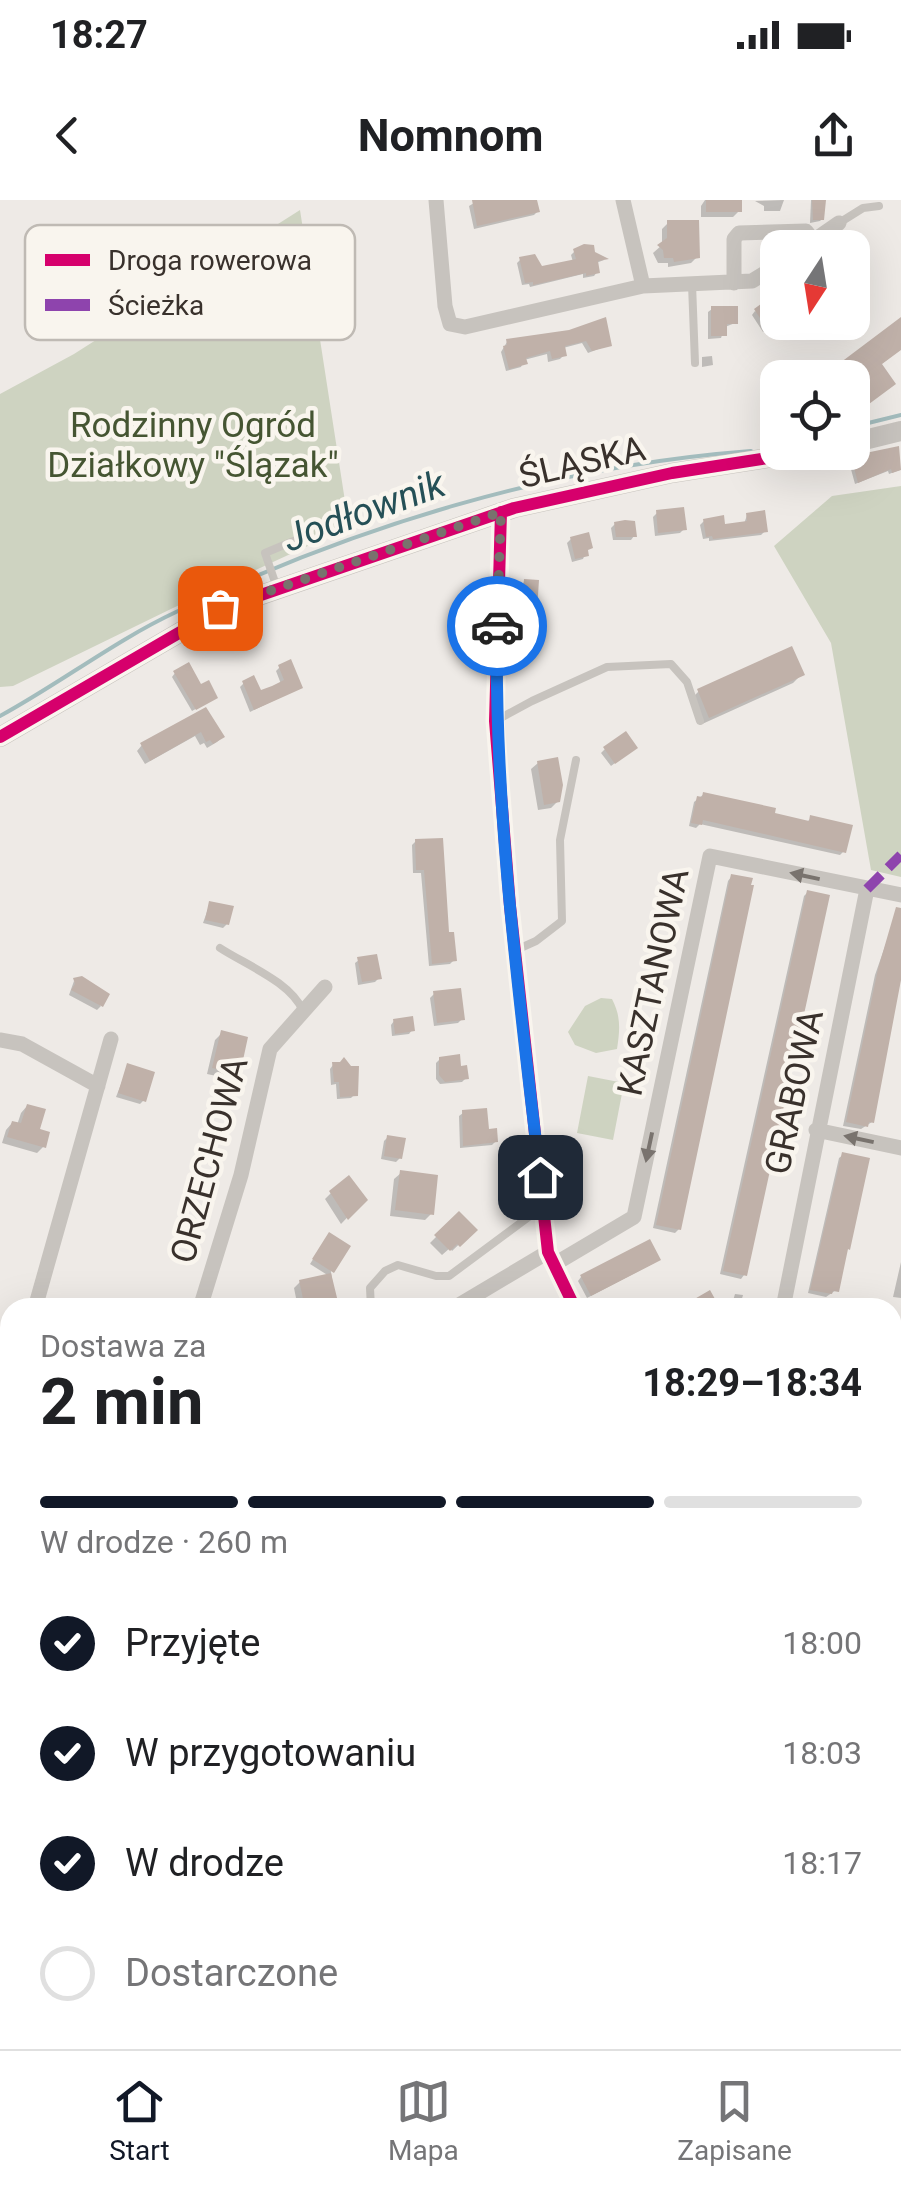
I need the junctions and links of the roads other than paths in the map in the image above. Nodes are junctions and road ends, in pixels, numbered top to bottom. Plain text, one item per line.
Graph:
1 (436, 200) edge
2 (623, 200) edge
3 (879, 206) dead end
4 (839, 223) joint
5 (829, 230) edge
6 (760, 232) edge
7 (760, 277) edge
8 (734, 283) junction
9 (692, 284) junction
10 (642, 286) junction
11 (695, 363) dead end
12 (901, 432) edge
13 (870, 439) edge
14 (760, 460) edge
15 (501, 512) junction
16 (296, 540) dead end
17 (276, 583) junction
18 (700, 720) dead end
19 (496, 721) junction
20 (0, 737) edge
21 (576, 760) dead end
22 (867, 889) junction
23 (901, 895) edge
24 (220, 948) dead end
25 (516, 950) junction
26 (325, 988) dead end
27 (303, 1011) junction
28 (111, 1038) dead end
29 (0, 1040) edge
30 (98, 1086) junction
31 (816, 1130) junction
32 (901, 1148) edge
33 (543, 1206) junction
34 (550, 1259) junction
35 (38, 1298) edge
36 (203, 1298) edge
37 (370, 1298) edge
38 (474, 1298) edge
39 (570, 1298) edge
40 (784, 1298) edge

1 - 10 street
2 - 10 street
3 - 4 lane
4 - 5 street
6 - 8 street
7 - 8 street
8 - 9 street
9 - 10 street
9 - 11 lane
12 - 13 street
14 - 15 street, ŚLĄSKA
15 - 17 street, ŚLĄSKA
15 - 19 street
16 - 17 lane
17 - 20 street, ŚLĄSKA
18 - 19 lane
19 - 25 street
21 - 25 lane
22 - 23 street, KASZTANOWA
22 - 31 street, GRABOWA
22 -> 34 street, KASZTANOWA
24 - 27 lane
25 - 33 street
26 - 27 street, ORZECHOWA
27 - 36 street, ORZECHOWA
28 - 30 street
29 - 30 street
30 - 35 street
32 -> 31 street
31 - 40 street, GRABOWA
33 - 34 street
33 - 37 lane
34 - 38 street
34 - 39 street

